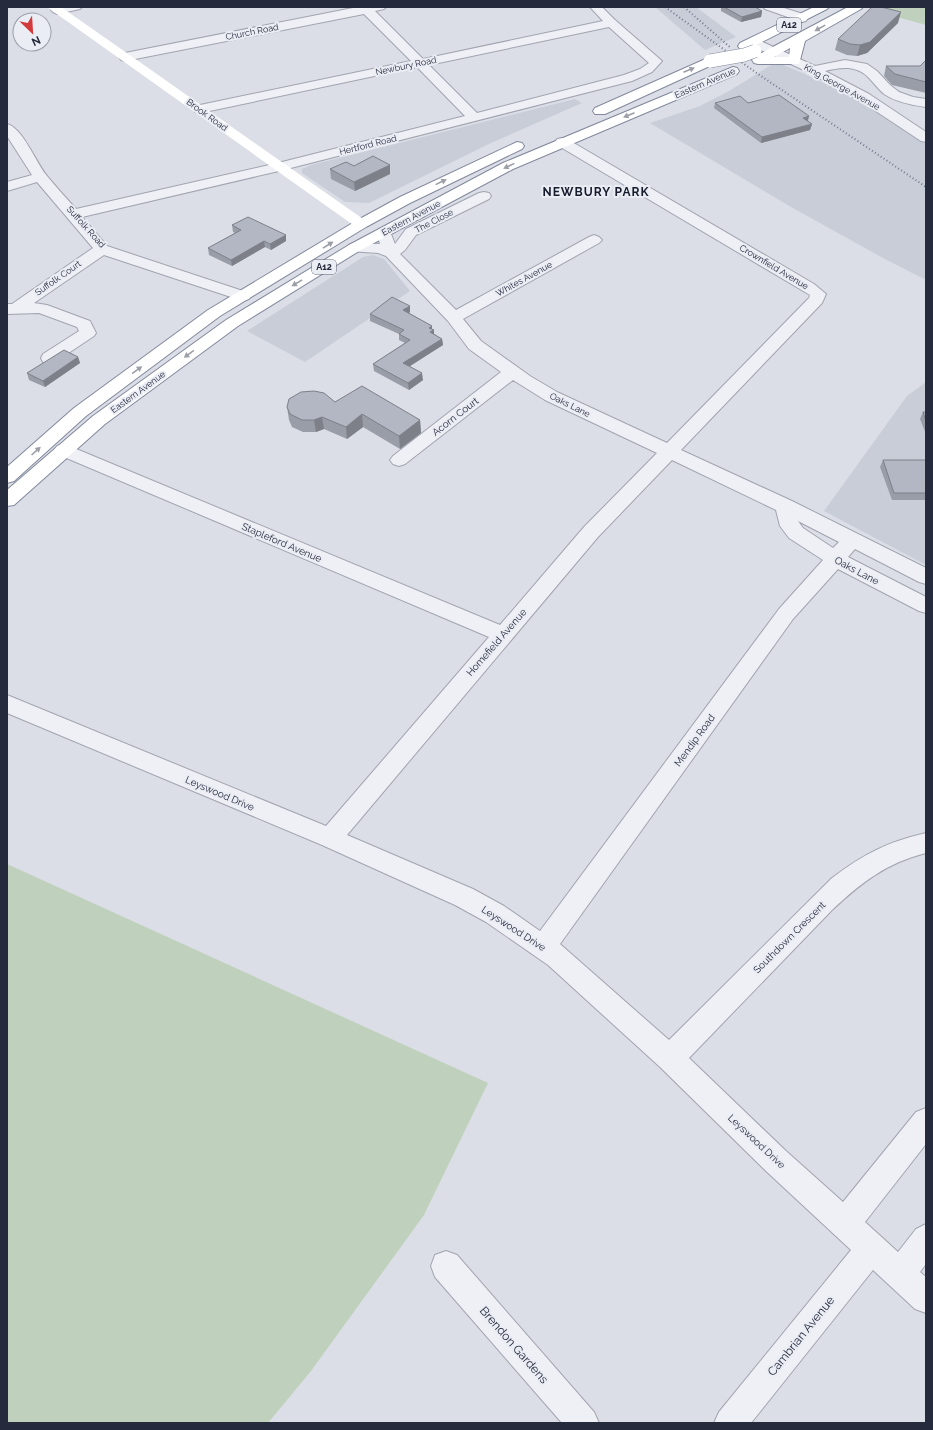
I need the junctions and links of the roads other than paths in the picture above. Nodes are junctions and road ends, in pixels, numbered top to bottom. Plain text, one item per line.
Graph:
1 (76, 7) edge
2 (380, 7) edge
3 (596, 7) edge
4 (769, 7) edge
5 (823, 7) edge
6 (857, 7) edge
7 (366, 8) edge
8 (55, 9) edge
9 (802, 18) junction
10 (611, 23) junction
11 (800, 38) junction
12 (753, 50) junction
13 (774, 51) junction
14 (125, 57) junction
15 (795, 61) junction
16 (420, 64) junction
17 (814, 70) junction
18 (673, 88) junction
19 (926, 103) edge
20 (200, 109) junction
21 (587, 116) dead end
22 (475, 118) junction
23 (557, 134) junction
24 (10, 136) edge
25 (926, 138) edge
26 (533, 139) dead end
27 (279, 167) junction
28 (40, 177) junction
29 (7, 187) edge
30 (484, 196) dead end
31 (74, 214) junction
32 (361, 224) junction
33 (384, 232) junction
34 (594, 240) dead end
35 (354, 248) junction
36 (102, 249) junction
37 (391, 253) junction
38 (244, 296) junction
39 (11, 309) edge
40 (454, 318) junction
41 (49, 358) edge
42 (512, 372) junction
43 (63, 450) junction
44 (668, 452) junction
45 (399, 460) dead end
46 (7, 477) edge
47 (7, 500) edge
48 (785, 506) junction
49 (852, 540) junction
50 (835, 559) junction
51 (926, 577) edge
52 (926, 606) edge
53 (502, 634) junction
54 (7, 704) edge
55 (330, 838) junction
56 (926, 843) edge
57 (543, 947) junction
58 (670, 1058) junction
59 (926, 1122) edge
60 (845, 1223) junction
61 (926, 1239) edge
62 (872, 1248) junction
63 (446, 1266) dead end
64 (900, 1274) junction
65 (926, 1298) edge
66 (582, 1423) edge
67 (730, 1423) edge

1 - 8 street
2 - 7 street, Church Road
3 - 10 street
4 - 9 street
5 - 9 main road, Eastern Avenue / A12
6 -> 11 main road, Eastern Avenue / A12
7 - 14 street, Church Road
7 - 16 street
8 - 14 main road, Brook Road
9 - 12 main road, Eastern Avenue / A12
10 - 16 street, Newbury Road
10 - 22 street, Hertford Road
11 - 13 main road, Eastern Avenue / A12
11 - 15 main road
12 - 13 main road, Eastern Avenue / A12
12 - 13 street, King George Avenue
12 - 15 main road
18 -> 12 main road, Eastern Avenue / A12, bridge
12 - 18 main road, Eastern Avenue / A12
13 - 15 street, King George Avenue
14 - 20 main road, Brook Road
15 - 17 street, King George Avenue
16 - 20 street, Newbury Road
16 - 22 street
17 - 19 street
17 - 25 street, King George Avenue
18 - 21 main road
18 -> 23 main road, Eastern Avenue / A12
20 - 27 main road, Brook Road
22 - 27 street, Hertford Road
23 -> 33 main road, Eastern Avenue / A12
23 - 44 street, Crownfield Avenue
24 - 28 street, Suffolk Road
32 -> 26 main road, Eastern Avenue / A12
27 - 31 street, Hertford Road
27 - 32 main road, Brook Road
28 - 29 street
28 - 31 street, Suffolk Road
30 - 37 street, The Close
31 - 36 street, Suffolk Road
38 -> 32 main road, Eastern Avenue / A12
33 - 35 main road, Eastern Avenue / A12
33 - 37 street, Oaks Lane
34 - 40 street, Whites Avenue
35 - 37 street
35 -> 43 main road, Eastern Avenue / A12
36 - 38 street, Suffolk Road
36 - 39 street, Suffolk Court
37 - 40 street, Oaks Lane
46 -> 38 main road, Eastern Avenue / A12
39 - 41 street, Suffolk Court
40 - 42 street, Oaks Lane
42 - 44 street, Oaks Lane
42 - 45 street, Acorn Court
43 - 47 main road, Eastern Avenue / A12
43 - 53 street, Stapleford Avenue
44 - 48 street, Oaks Lane
44 - 53 street, Homefield Avenue
48 - 49 street, Oaks Lane
48 - 50 street, Oaks Lane
49 - 50 street, Mendip Road
49 - 51 street, Oaks Lane
50 - 52 street, Oaks Lane
50 - 57 street, Mendip Road
53 - 55 street, Homefield Avenue
54 - 55 street, Leyswood Drive
55 - 57 street, Leyswood Drive
56 - 58 street, Southdown Crescent
57 - 58 street, Leyswood Drive
58 - 60 street, Leyswood Drive
59 - 60 street
60 - 62 street, Leyswood Drive
61 - 64 street
62 - 64 street, Leyswood Drive
62 - 67 street, Cambrian Avenue
63 - 66 street, Brendon Gardens
64 - 65 street, Leyswood Drive

